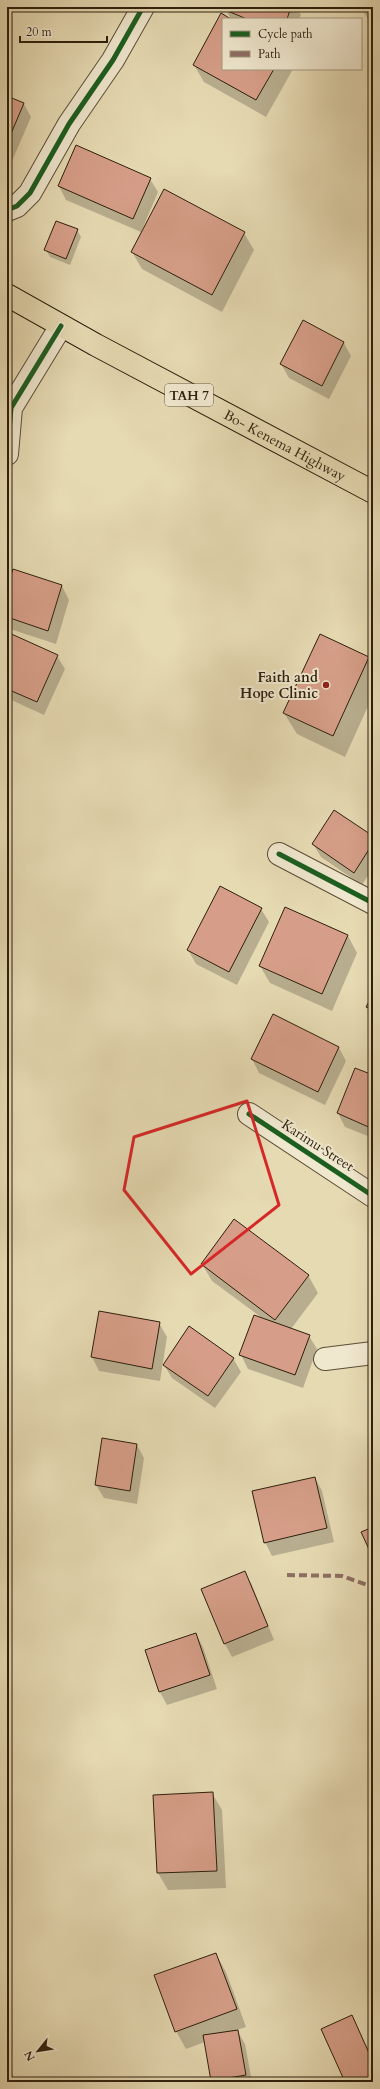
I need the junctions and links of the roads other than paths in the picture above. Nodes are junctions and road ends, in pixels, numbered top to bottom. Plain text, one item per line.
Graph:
1 (143, 7) edge
2 (7, 210) edge
3 (7, 295) edge
4 (61, 326) junction
5 (7, 454) edge
6 (373, 492) edge
7 (279, 854) dead end
8 (373, 903) edge
9 (249, 1114) dead end
10 (373, 1196) edge
11 (373, 1353) edge
12 (325, 1359) dead end

1 - 2 street
3 - 4 highway, Bo- Kenema Highway / TAH 7
4 - 5 street
4 - 6 highway, Bo- Kenema Highway / TAH 7
7 - 8 street
9 - 10 street, Karimu Street
11 - 12 street

